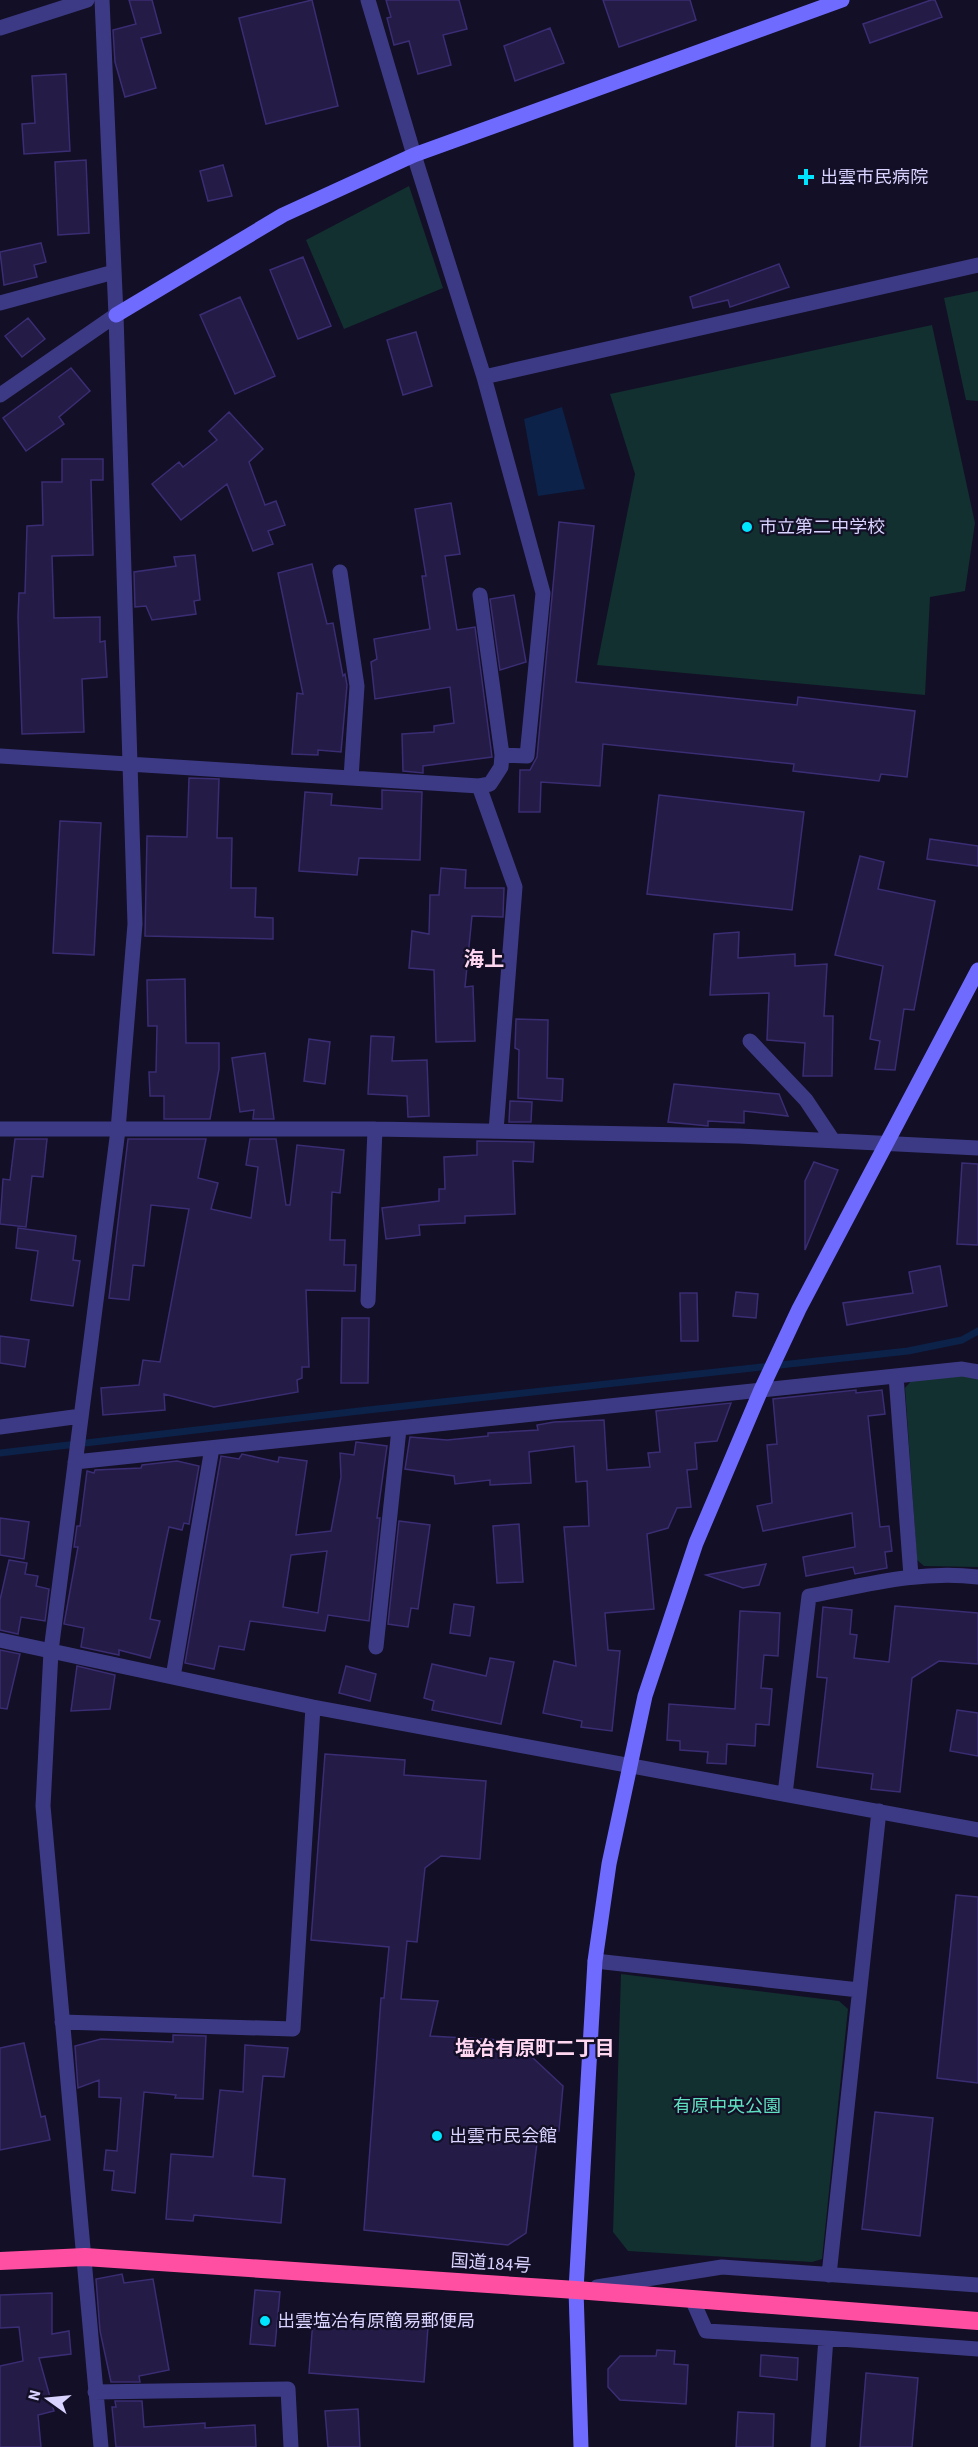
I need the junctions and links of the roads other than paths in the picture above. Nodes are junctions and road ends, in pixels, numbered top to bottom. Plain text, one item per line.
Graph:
1 (87, 0) edge
2 (102, 0) edge
3 (369, 0) edge
4 (842, 0) edge
5 (0, 28) edge
6 (414, 155) junction
7 (978, 265) edge
8 (114, 272) junction
9 (0, 303) edge
10 (116, 315) junction
11 (484, 377) junction
12 (0, 395) edge
13 (340, 572) dead end
14 (480, 595) dead end
15 (502, 755) junction
16 (0, 756) edge
17 (130, 766) junction
18 (351, 778) junction
19 (479, 786) junction
20 (978, 970) edge
21 (750, 1041) dead end
22 (0, 1129) edge
23 (375, 1129) junction
24 (118, 1130) junction
25 (496, 1131) junction
26 (832, 1139) junction
27 (885, 1145) junction
28 (978, 1148) edge
29 (368, 1301) dead end
30 (978, 1371) edge
31 (896, 1376) junction
32 (761, 1390) junction
33 (81, 1416) junction
34 (0, 1427) edge
35 (399, 1429) junction
36 (212, 1448) junction
37 (75, 1462) junction
38 (910, 1576) junction
39 (978, 1577) edge
40 (0, 1640) edge
41 (376, 1647) dead end
42 (51, 1651) junction
43 (173, 1677) junction
44 (313, 1707) junction
45 (630, 1765) junction
46 (785, 1794) junction
47 (879, 1811) junction
48 (978, 1830) edge
49 (595, 1961) junction
50 (859, 1990) junction
51 (62, 2022) junction
52 (85, 2257) junction
53 (0, 2261) edge
54 (829, 2275) junction
55 (978, 2285) edge
56 (576, 2290) junction
57 (692, 2299) junction
58 (978, 2321) edge
59 (826, 2338) junction
60 (978, 2349) edge
61 (95, 2392) junction
62 (101, 2447) edge
63 (291, 2447) edge
64 (581, 2447) edge
65 (818, 2447) edge

1 - 5 street
2 - 8 street
3 - 6 street
4 - 6 street
6 - 10 street
6 - 11 street
7 - 11 street
8 - 9 street
8 - 10 street
10 - 12 street
10 - 17 street
11 - 15 street
13 - 18 street
14 - 15 street
15 - 19 street
16 - 17 street
17 - 18 street
17 - 24 street
18 - 19 street
19 - 25 street
20 - 27 street
21 - 26 street
22 - 24 street
23 - 24 street
23 - 25 street
23 - 29 street
24 - 33 street
25 - 26 street
26 - 27 street
27 - 28 street
27 - 32 street
30 - 31 street
31 - 32 street
31 - 38 street
32 - 35 street
32 - 45 street
33 - 34 street
33 - 37 street
35 - 36 street
35 - 41 street
36 - 37 street
36 - 43 street
37 - 42 street
38 - 39 street
38 - 46 street
40 - 42 street
42 - 43 street
42 - 51 street
43 - 44 street
44 - 45 street
44 - 51 street
45 - 46 street
45 - 49 street
46 - 47 street
47 - 48 street
47 - 50 street
49 - 50 street
49 - 56 street
50 - 54 street
51 - 52 street
52 - 53 highway, 国道184号
52 - 56 highway, 国道184号
52 - 61 street
54 - 55 street
54 - 56 street
56 - 57 highway, 国道184号
56 - 64 street
57 - 58 highway, 国道184号
57 - 59 street
59 - 60 street
59 - 65 street
61 - 62 street
61 - 63 street

